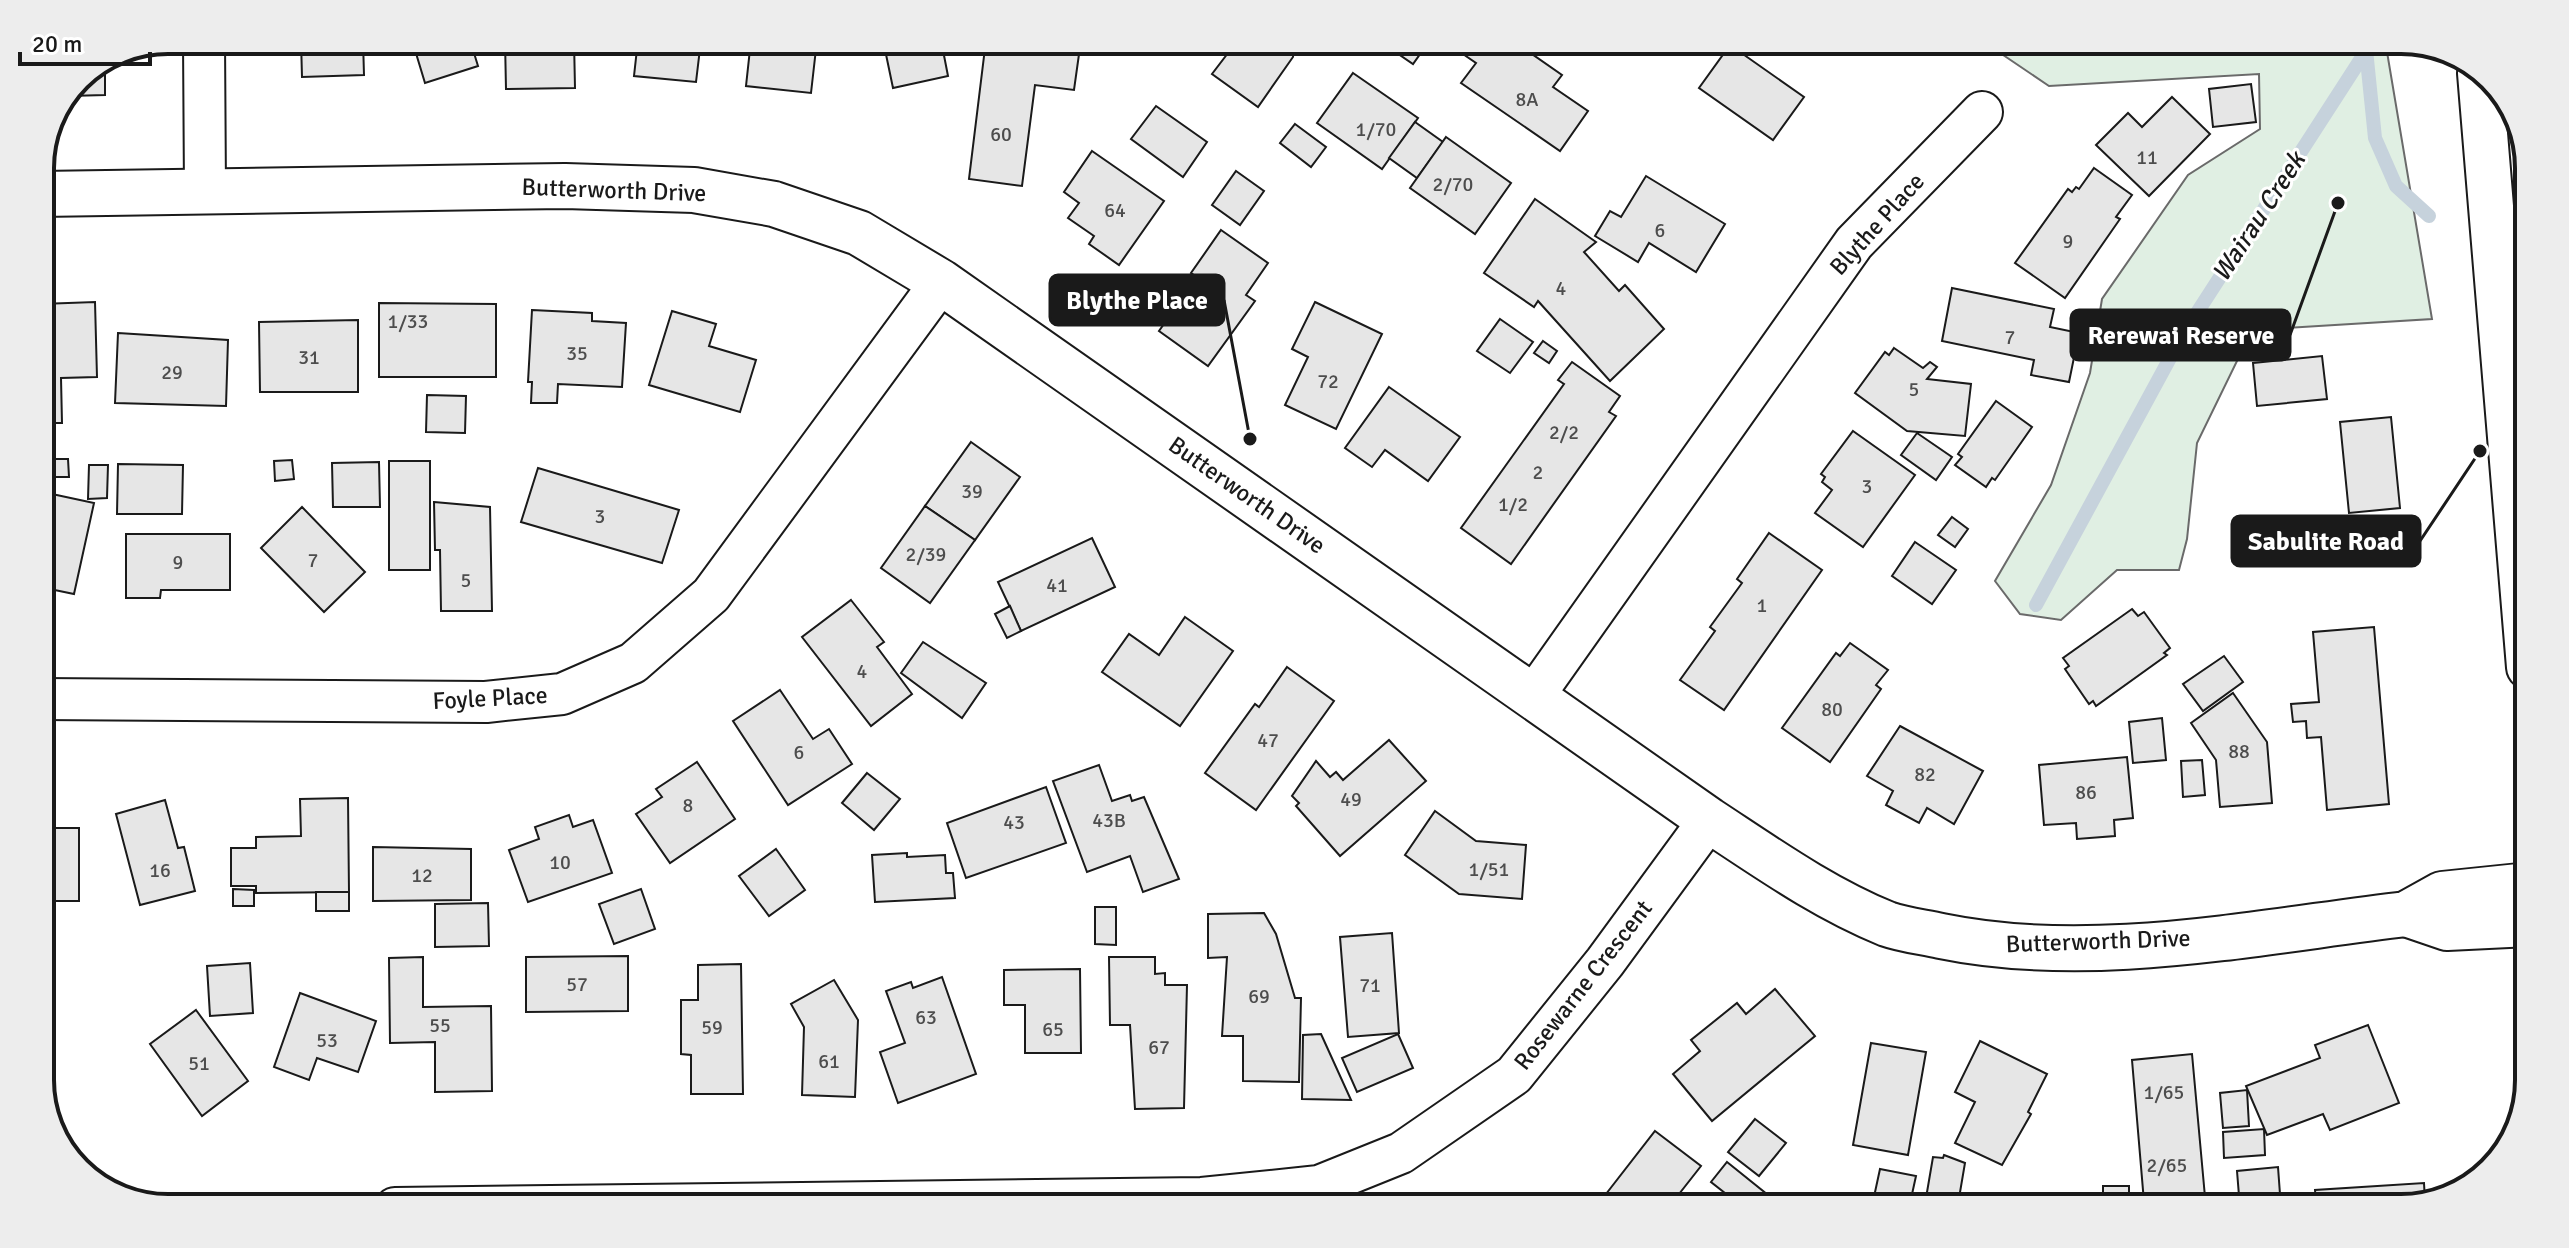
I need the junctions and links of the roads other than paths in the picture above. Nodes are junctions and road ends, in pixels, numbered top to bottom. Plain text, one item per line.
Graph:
1 (204, 54) edge
2 (2481, 87) edge
3 (1982, 112) dead end
4 (205, 192) junction
5 (54, 194) edge
6 (941, 282) junction
7 (2515, 497) edge
8 (1533, 697) junction
9 (54, 699) edge
10 (1709, 820) junction
11 (2515, 886) edge
12 (2406, 914) junction
13 (2515, 925) edge
14 (1241, 1194) edge

1 - 4 street
2 - 7 street
3 - 8 street, Blythe Place
4 - 5 street, Butterworth Drive
4 - 6 street, Butterworth Drive
6 - 8 street, Butterworth Drive
6 - 9 street, Foyle Place
8 - 10 street, Butterworth Drive
10 - 12 street, Butterworth Drive
10 - 14 street, Rosewarne Crescent
11 - 12 street, Butterworth Drive
12 - 13 street, Butterworth Drive

